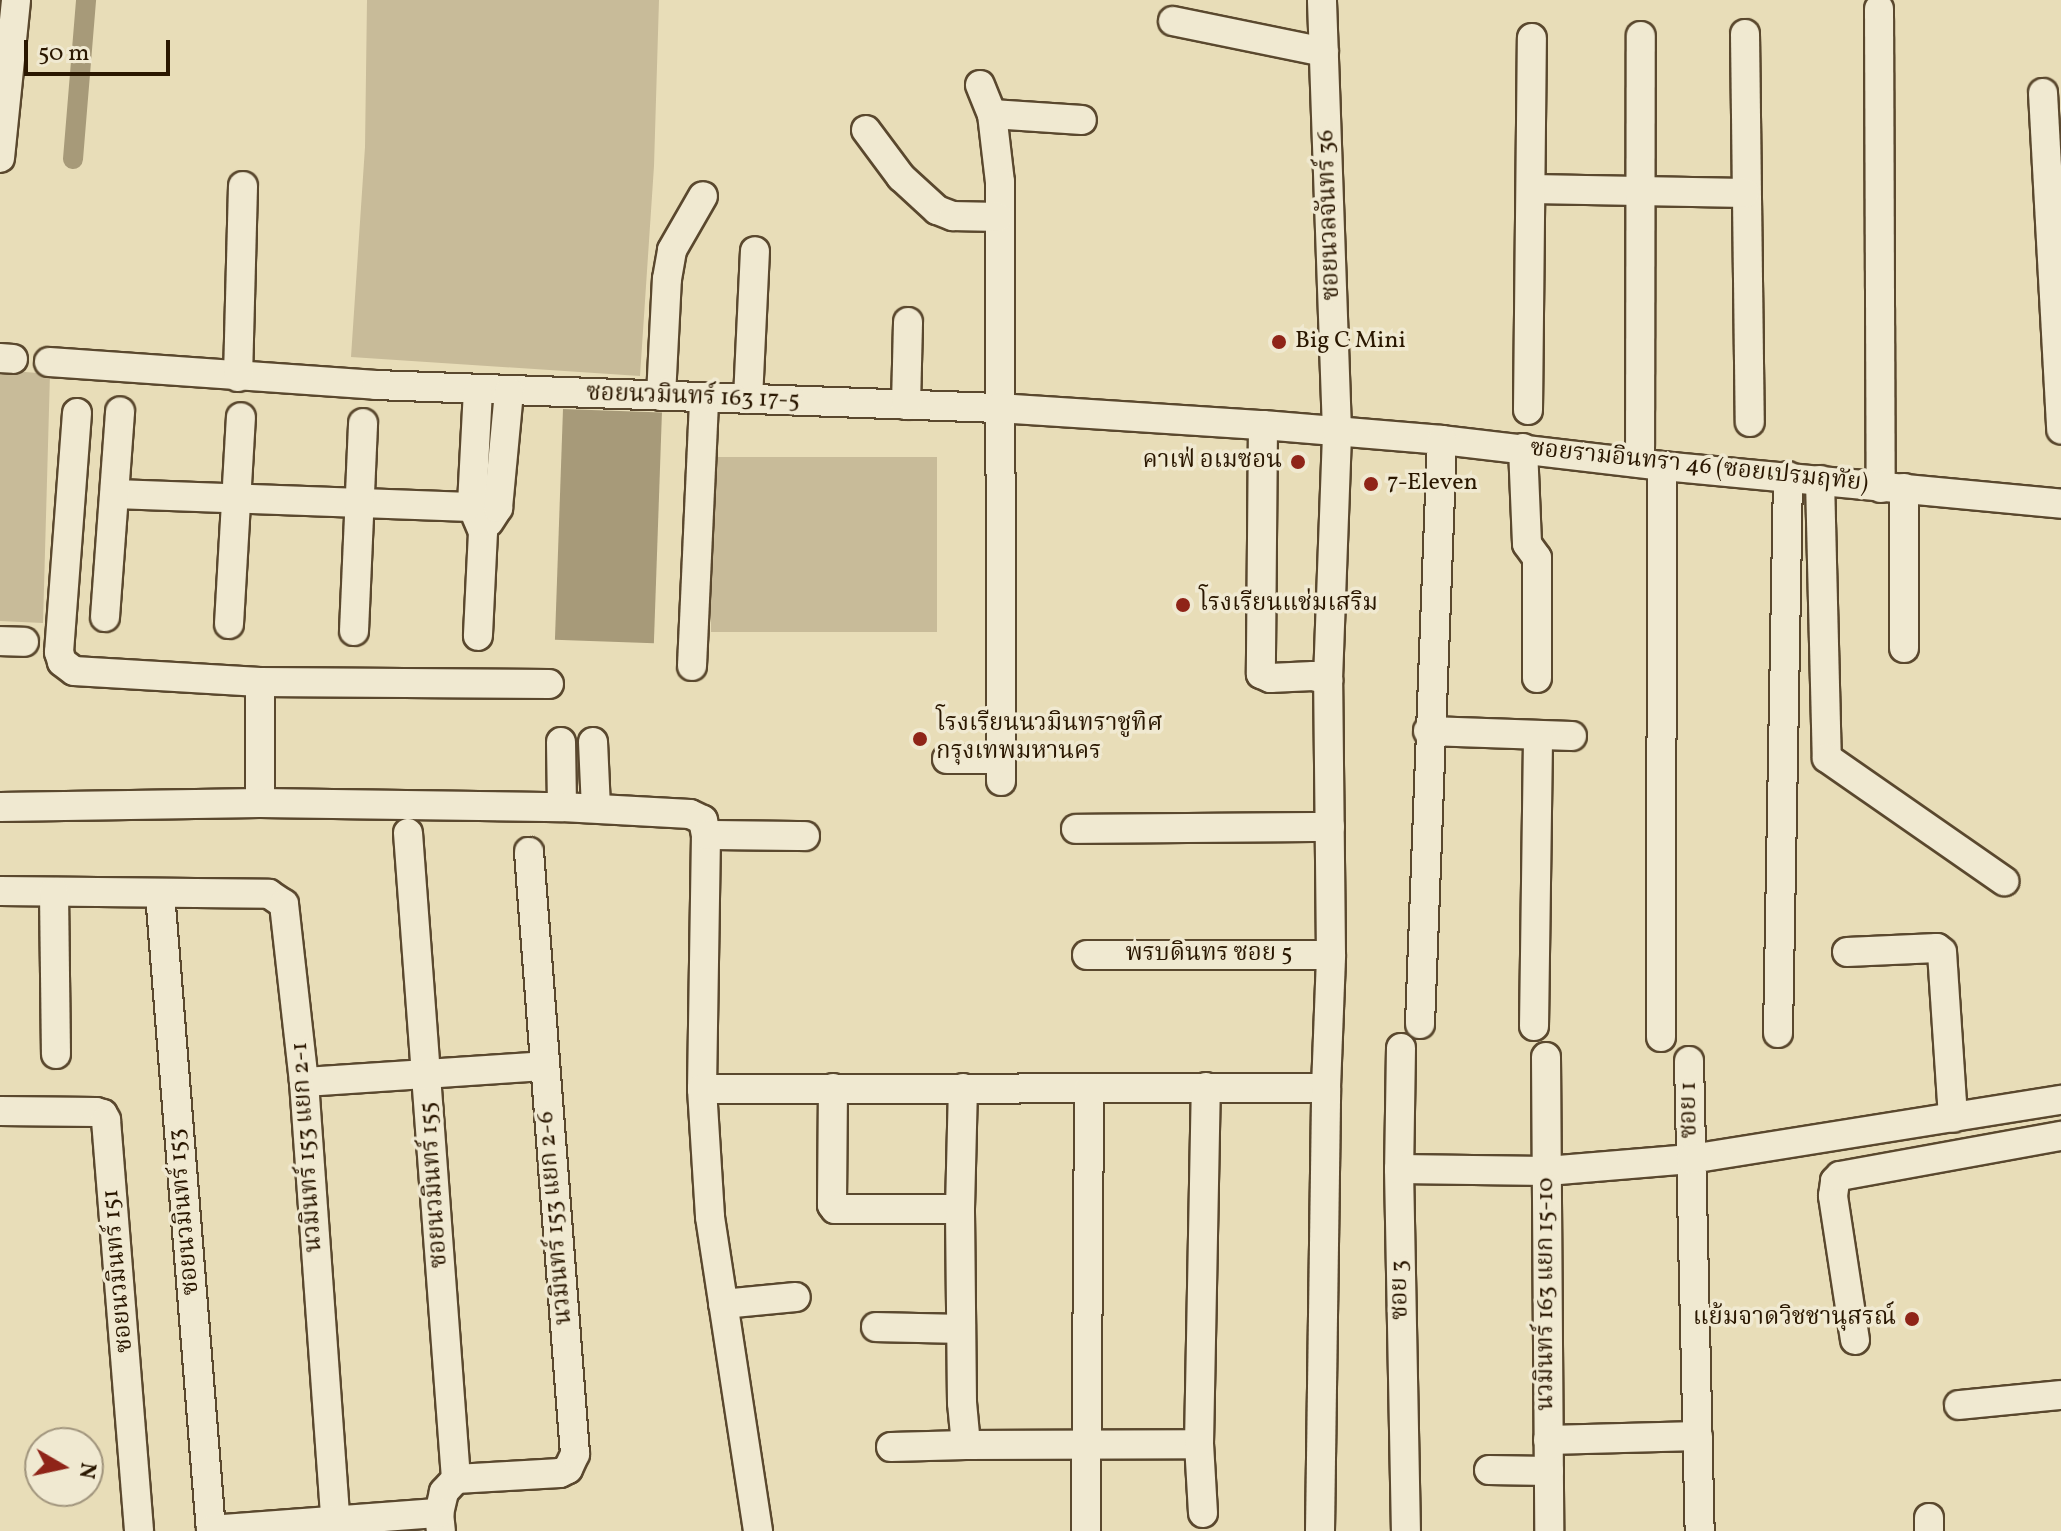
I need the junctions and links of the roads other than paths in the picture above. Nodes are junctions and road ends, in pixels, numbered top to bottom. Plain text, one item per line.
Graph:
1 (16, 0) edge
2 (1322, 0) edge
3 (1879, 9) dead end
4 (1173, 21) dead end
5 (1745, 34) dead end
6 (1641, 36) dead end
7 (1532, 38) dead end
8 (1324, 52) junction
9 (980, 85) dead end
10 (2043, 93) dead end
11 (992, 114) junction
12 (1082, 120) dead end
13 (866, 130) dead end
14 (0, 158) edge
15 (243, 186) dead end
16 (1533, 189) junction
17 (1638, 190) junction
18 (1745, 193) junction
19 (703, 196) dead end
20 (998, 217) junction
21 (755, 251) dead end
22 (908, 322) dead end
23 (49, 362) dead end
24 (238, 377) junction
25 (478, 390) junction
26 (509, 392) junction
27 (661, 396) junction
28 (704, 398) junction
29 (748, 399) junction
30 (906, 405) junction
31 (998, 408) junction
32 (1528, 410) dead end
33 (120, 412) dead end
34 (77, 413) dead end
35 (241, 417) dead end
36 (1750, 422) dead end
37 (363, 423) dead end
38 (1263, 425) junction
39 (2061, 430) edge
40 (1337, 431) junction
41 (1442, 440) junction
42 (1523, 448) junction
43 (1651, 464) junction
44 (1788, 476) junction
45 (1820, 480) junction
46 (1892, 488) junction
47 (115, 494) junction
48 (235, 498) junction
49 (361, 501) junction
50 (2061, 504) edge
51 (485, 507) junction
52 (105, 617) dead end
53 (229, 624) dead end
54 (354, 631) dead end
55 (478, 636) dead end
56 (1904, 648) dead end
57 (692, 666) dead end
58 (1537, 678) dead end
59 (1328, 680) junction
60 (260, 682) junction
61 (549, 684) dead end
62 (1428, 731) junction
63 (1538, 735) junction
64 (1572, 736) dead end
65 (561, 742) dead end
66 (593, 742) dead end
67 (947, 759) dead end
68 (260, 803) junction
69 (0, 807) edge
70 (562, 807) junction
71 (596, 808) junction
72 (1330, 827) junction
73 (1076, 829) dead end
74 (408, 833) dead end
75 (706, 835) junction
76 (805, 836) dead end
77 (529, 852) dead end
78 (2004, 881) dead end
79 (0, 891) edge
80 (54, 892) junction
81 (160, 893) junction
82 (1847, 952) dead end
83 (1087, 955) dead end
84 (1331, 955) junction
85 (1420, 1024) dead end
86 (1534, 1026) dead end
87 (1778, 1033) dead end
88 (1661, 1037) dead end
89 (1401, 1048) dead end
90 (56, 1054) dead end
91 (1546, 1057) dead end
92 (1689, 1061) dead end
93 (544, 1066) junction
94 (427, 1076) junction
95 (304, 1082) junction
96 (1206, 1087) junction
97 (833, 1088) junction
98 (963, 1088) junction
99 (1089, 1088) junction
100 (1326, 1088) junction
101 (702, 1089) junction
102 (2061, 1100) edge
103 (0, 1111) edge
104 (1953, 1118) junction
105 (2061, 1136) edge
106 (1691, 1159) junction
107 (1399, 1169) junction
108 (1547, 1171) junction
109 (960, 1209) junction
110 (796, 1297) dead end
111 (723, 1304) junction
112 (876, 1327) dead end
113 (961, 1329) junction
114 (1855, 1340) dead end
115 (2061, 1395) edge
116 (1959, 1405) dead end
117 (1698, 1436) junction
118 (1548, 1440) junction
119 (1086, 1442) junction
120 (1199, 1444) junction
121 (966, 1445) junction
122 (891, 1447) dead end
123 (1489, 1470) dead end
124 (1549, 1471) junction
125 (456, 1479) junction
126 (1203, 1513) dead end
127 (335, 1519) junction
128 (440, 1522) edge
129 (211, 1530) edge
130 (139, 1531) edge
131 (758, 1531) edge
132 (1086, 1531) edge
133 (1320, 1531) edge
134 (1406, 1531) edge
135 (1549, 1531) edge
136 (1700, 1531) edge

1 - 14 street
2 - 8 street, ซอยนวลจันทร์ 36
3 - 46 street
4 - 8 street
5 - 18 street
6 - 17 street
7 - 16 street
8 - 40 street, ซอยนวลจันทร์ 36
9 - 11 street
10 - 39 street
11 - 12 street
11 - 20 street
13 - 20 street
15 - 24 street
16 - 17 street
16 - 32 street
17 - 18 street
17 - 43 street
18 - 36 street
19 - 27 street
20 - 31 street
21 - 29 street
22 - 30 street
23 - 24 street, ซอยนวมินทร์ 163 17-5
24 - 25 street, ซอยนวมินทร์ 163 17-5
25 - 26 street, ซอยนวมินทร์ 163 17-5
25 - 51 street
26 - 27 street, ซอยนวมินทร์ 163 17-5
26 - 51 street
27 - 28 street, ซอยนวมินทร์ 163 17-5
28 - 29 street, ซอยนวมินทร์ 163 17-5
28 - 57 street
29 - 30 street, ซอยนวมินทร์ 163 17-5
30 - 31 street, ซอยนวมินทร์ 163 17-5
31 - 38 street, ซอยนวมินทร์ 163 17-5
31 - 67 street
33 - 47 street
34 - 60 street
35 - 48 street
37 - 49 street
38 - 40 street, ซอยนวมินทร์ 163 17-5
38 - 59 street
40 - 41 street, ซอยรามอินทรา 46 (ซอยเปรมฤทัย)
40 - 59 street, ซอยนวลจันทร์ 36
41 - 42 street, ซอยรามอินทรา 46 (ซอยเปรมฤทัย)
41 - 62 street
42 - 43 street, ซอยรามอินทรา 46 (ซอยเปรมฤทัย)
42 - 58 street
43 - 44 street, ซอยรามอินทรา 46 (ซอยเปรมฤทัย)
43 - 88 street
44 - 45 street, ซอยรามอินทรา 46 (ซอยเปรมฤทัย)
44 - 87 street
45 - 46 street, ซอยรามอินทรา 46 (ซอยเปรมฤทัย)
45 - 78 street
46 - 50 street, ซอยรามอินทรา 46 (ซอยเปรมฤทัย)
46 - 56 street
47 - 48 street
47 - 52 street
48 - 49 street
48 - 53 street
49 - 51 street
49 - 54 street
51 - 55 street
59 - 72 street, ซอยนวลจันทร์ 36
60 - 61 street
60 - 68 street
62 - 63 street
62 - 85 street
63 - 64 street
63 - 86 street
65 - 70 street
66 - 71 street
68 - 69 street
68 - 70 street
70 - 71 street
71 - 75 street
72 - 73 street
72 - 84 street, ซอยนวลจันทร์ 36
74 - 94 street, ซอยนวมินทร์ 155
75 - 76 street
75 - 101 street
77 - 93 street, นวมินทร์ 153 แยก 2-6
79 - 80 street, นวมินทร์ 153 แยก 2-1
80 - 81 street, นวมินทร์ 153 แยก 2-1
80 - 90 street
81 - 95 street, นวมินทร์ 153 แยก 2-1
81 - 129 street, ซอยนวมินทร์ 153
82 - 104 street
83 - 84 street, พรบดินทร ซอย 5
84 - 100 street, ซอยนวลจันทร์ 36
89 - 107 street, ซอย 3
91 - 108 street, นวมินทร์ 163 แยก 15-10
92 - 106 street, ซอย 1
93 - 94 street
93 - 125 street, นวมินทร์ 153 แยก 2-6
94 - 95 street
94 - 125 street, ซอยนวมินทร์ 155
95 - 127 street, นวมินทร์ 153 แยก 2-1
96 - 99 street
96 - 100 street
96 - 120 street
97 - 98 street
97 - 101 street
97 - 109 street
98 - 99 street
98 - 109 street
99 - 119 street
100 - 133 street, ซอยนวลจันทร์ 36
101 - 111 street
102 - 104 street
103 - 130 street, ซอยนวมินทร์ 151
104 - 106 street
105 - 114 street
106 - 108 street
106 - 117 street, ซอย 1
107 - 108 street
107 - 134 street, ซอย 3
108 - 118 street, นวมินทร์ 163 แยก 15-10
109 - 113 street
110 - 111 street
111 - 131 street
112 - 113 street
113 - 121 street
115 - 116 street
117 - 118 street
117 - 136 street, ซอย 1
118 - 124 street, นวมินทร์ 163 แยก 15-10
119 - 120 street
119 - 121 street
119 - 132 street
120 - 126 street
121 - 122 street
123 - 124 street
124 - 135 street, นวมินทร์ 163 แยก 15-10
125 - 128 street
127 - 128 street
127 - 129 street

